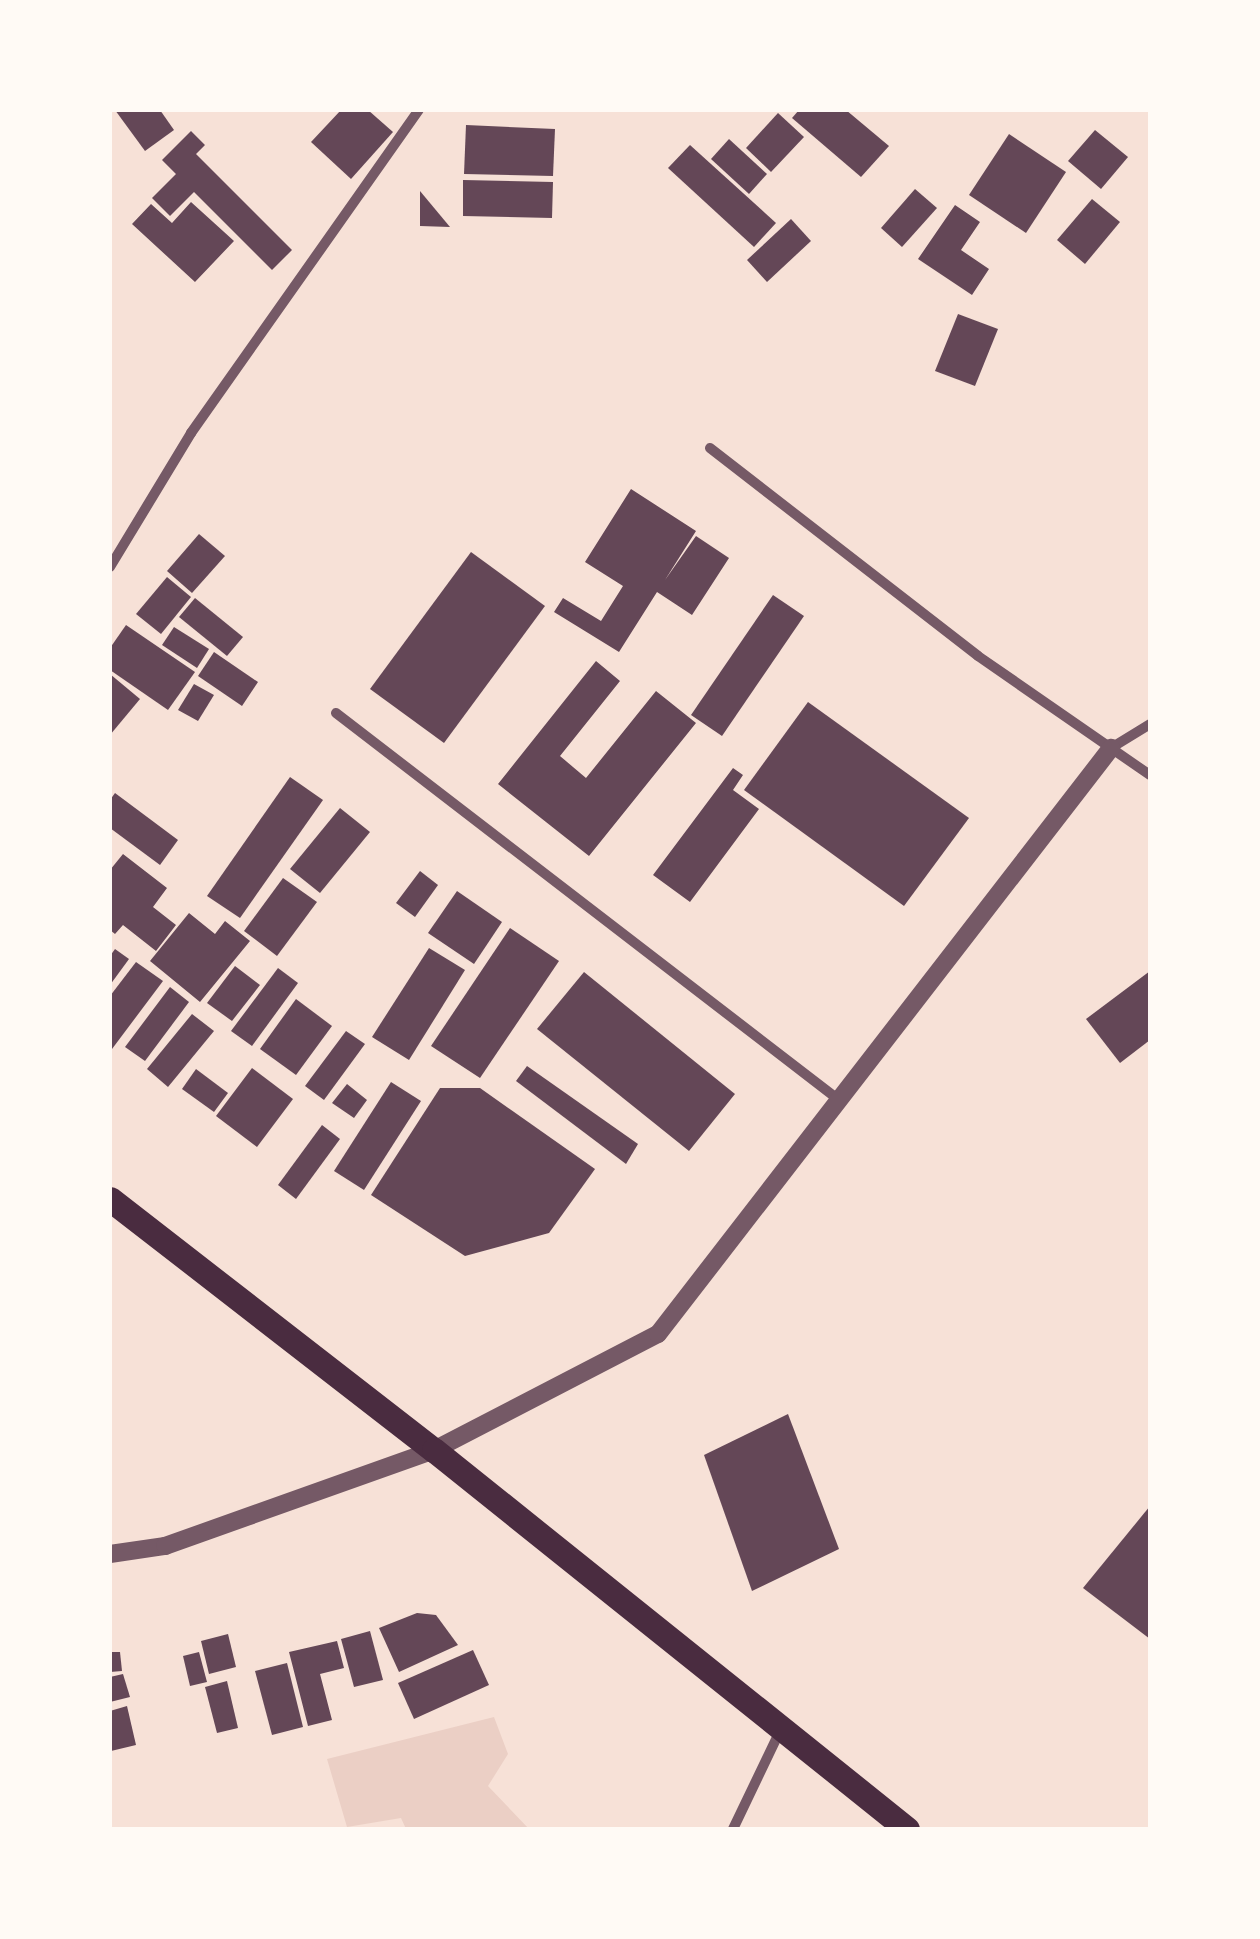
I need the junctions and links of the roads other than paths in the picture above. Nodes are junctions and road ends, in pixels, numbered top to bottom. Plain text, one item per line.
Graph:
1 (418, 110) edge
2 (710, 448) dead end
3 (110, 567) edge
4 (336, 713) dead end
5 (1150, 724) edge
6 (1111, 748) junction
7 (1150, 775) edge
8 (839, 1100) junction
9 (110, 1200) edge
10 (434, 1450) junction
11 (110, 1554) edge
12 (780, 1731) junction
13 (734, 1829) edge
14 (907, 1829) edge

1 - 3 street
2 - 6 street
4 - 8 street
5 - 6 street
6 - 7 street
6 - 8 street
8 - 10 street
9 - 10 main road
10 - 11 street
10 - 12 main road
12 - 13 street
12 - 14 main road

